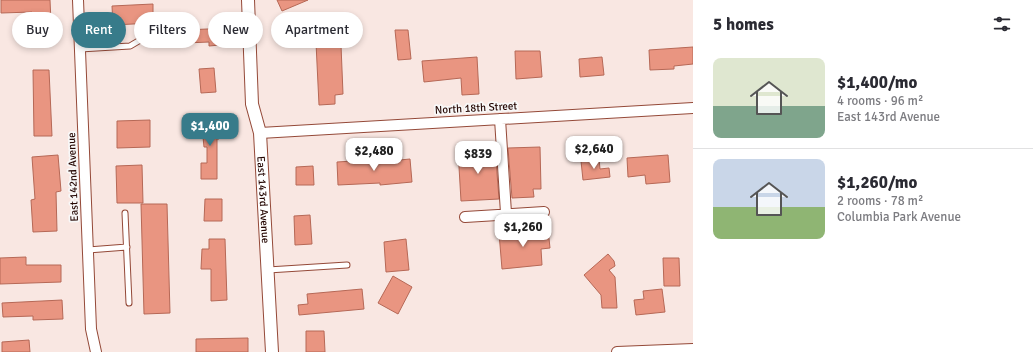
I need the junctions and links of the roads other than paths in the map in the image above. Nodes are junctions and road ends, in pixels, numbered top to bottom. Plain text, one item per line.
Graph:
1 (78, 0) edge
2 (248, 0) edge
3 (134, 44) edge
4 (80, 49) junction
5 (693, 108) edge
6 (500, 119) junction
7 (260, 133) junction
8 (544, 212) dead end
9 (125, 213) dead end
10 (506, 213) junction
11 (465, 217) dead end
12 (127, 247) junction
13 (88, 250) junction
14 (347, 265) dead end
15 (268, 270) junction
16 (130, 303) dead end
17 (693, 349) edge
18 (96, 352) edge
19 (272, 352) edge
20 (617, 352) edge

1 - 4 street, East 142nd Avenue
2 - 7 street, East 143rd Avenue
3 - 4 lane
4 - 13 street, East 142nd Avenue
5 - 6 street, North 18th Street
6 - 7 street, North 18th Street
6 - 10 street
7 - 15 street, East 143rd Avenue
8 - 10 street
9 - 12 lane
10 - 11 street
12 - 13 lane
12 - 16 lane
13 - 18 street, East 142nd Avenue
14 - 15 lane
15 - 19 street, East 143rd Avenue
17 - 20 street

